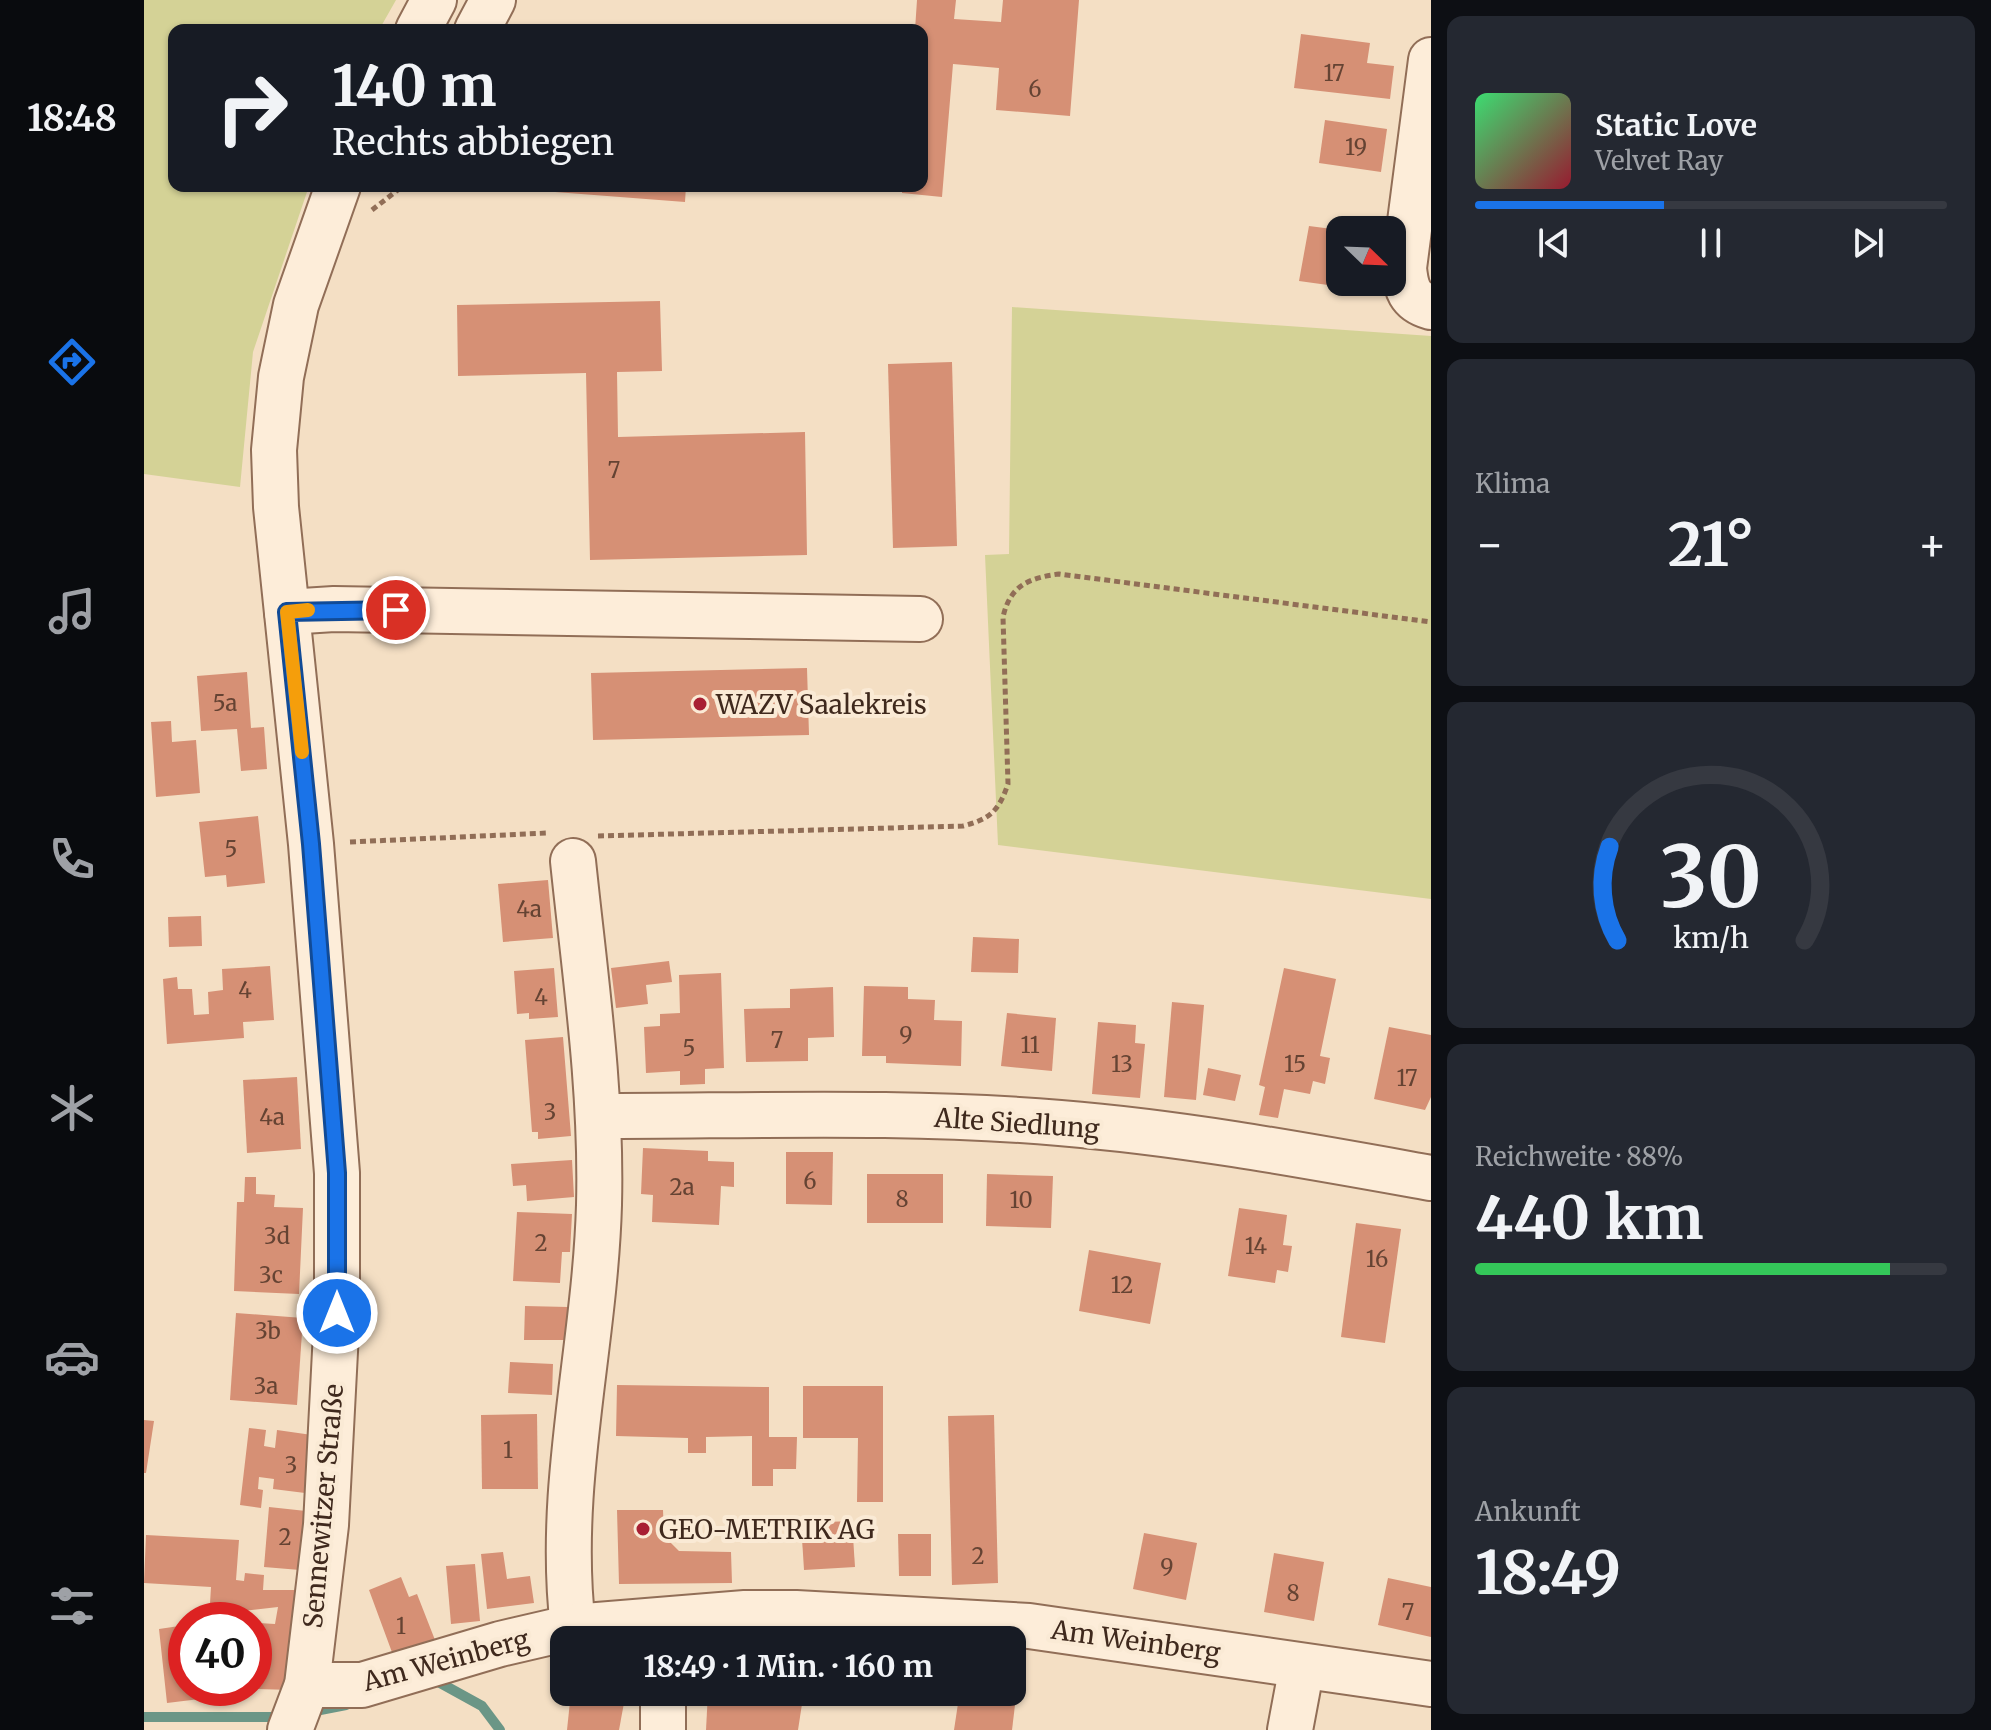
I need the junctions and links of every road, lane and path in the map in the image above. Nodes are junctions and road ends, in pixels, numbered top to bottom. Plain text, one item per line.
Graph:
1 (434, 0) edge
2 (493, 0) edge
3 (421, 24) edge
4 (480, 24) edge
5 (1431, 60) edge
6 (1417, 167) junction
7 (336, 192) edge
8 (1431, 210) edge
9 (1431, 307) edge
10 (287, 612) junction
11 (920, 619) dead end
12 (1431, 622) edge
13 (311, 844) junction
14 (573, 861) junction
15 (599, 1116) junction
16 (1431, 1178) edge
17 (573, 1626) edge
18 (694, 1626) edge
19 (550, 1632) edge
20 (1302, 1666) junction
21 (1431, 1684) edge
22 (663, 1706) edge
23 (299, 1707) edge
24 (663, 1730) edge
25 (1290, 1730) edge

1 - 3 street
2 - 4 street
5 - 6 street
6 - 8 street
6 - 9 street
7 - 10 street, Sennewitzer Straße
10 - 11 street
10 - 13 street, Sennewitzer Straße
12 - 14 path
13 - 14 path
13 - 23 street, Sennewitzer Straße
14 - 15 street
15 - 16 street, Alte Siedlung
15 - 17 street
18 - 20 street, Am Weinberg
19 - 23 street, Am Weinberg
20 - 21 street, Am Weinberg
20 - 25 street
22 - 24 street

